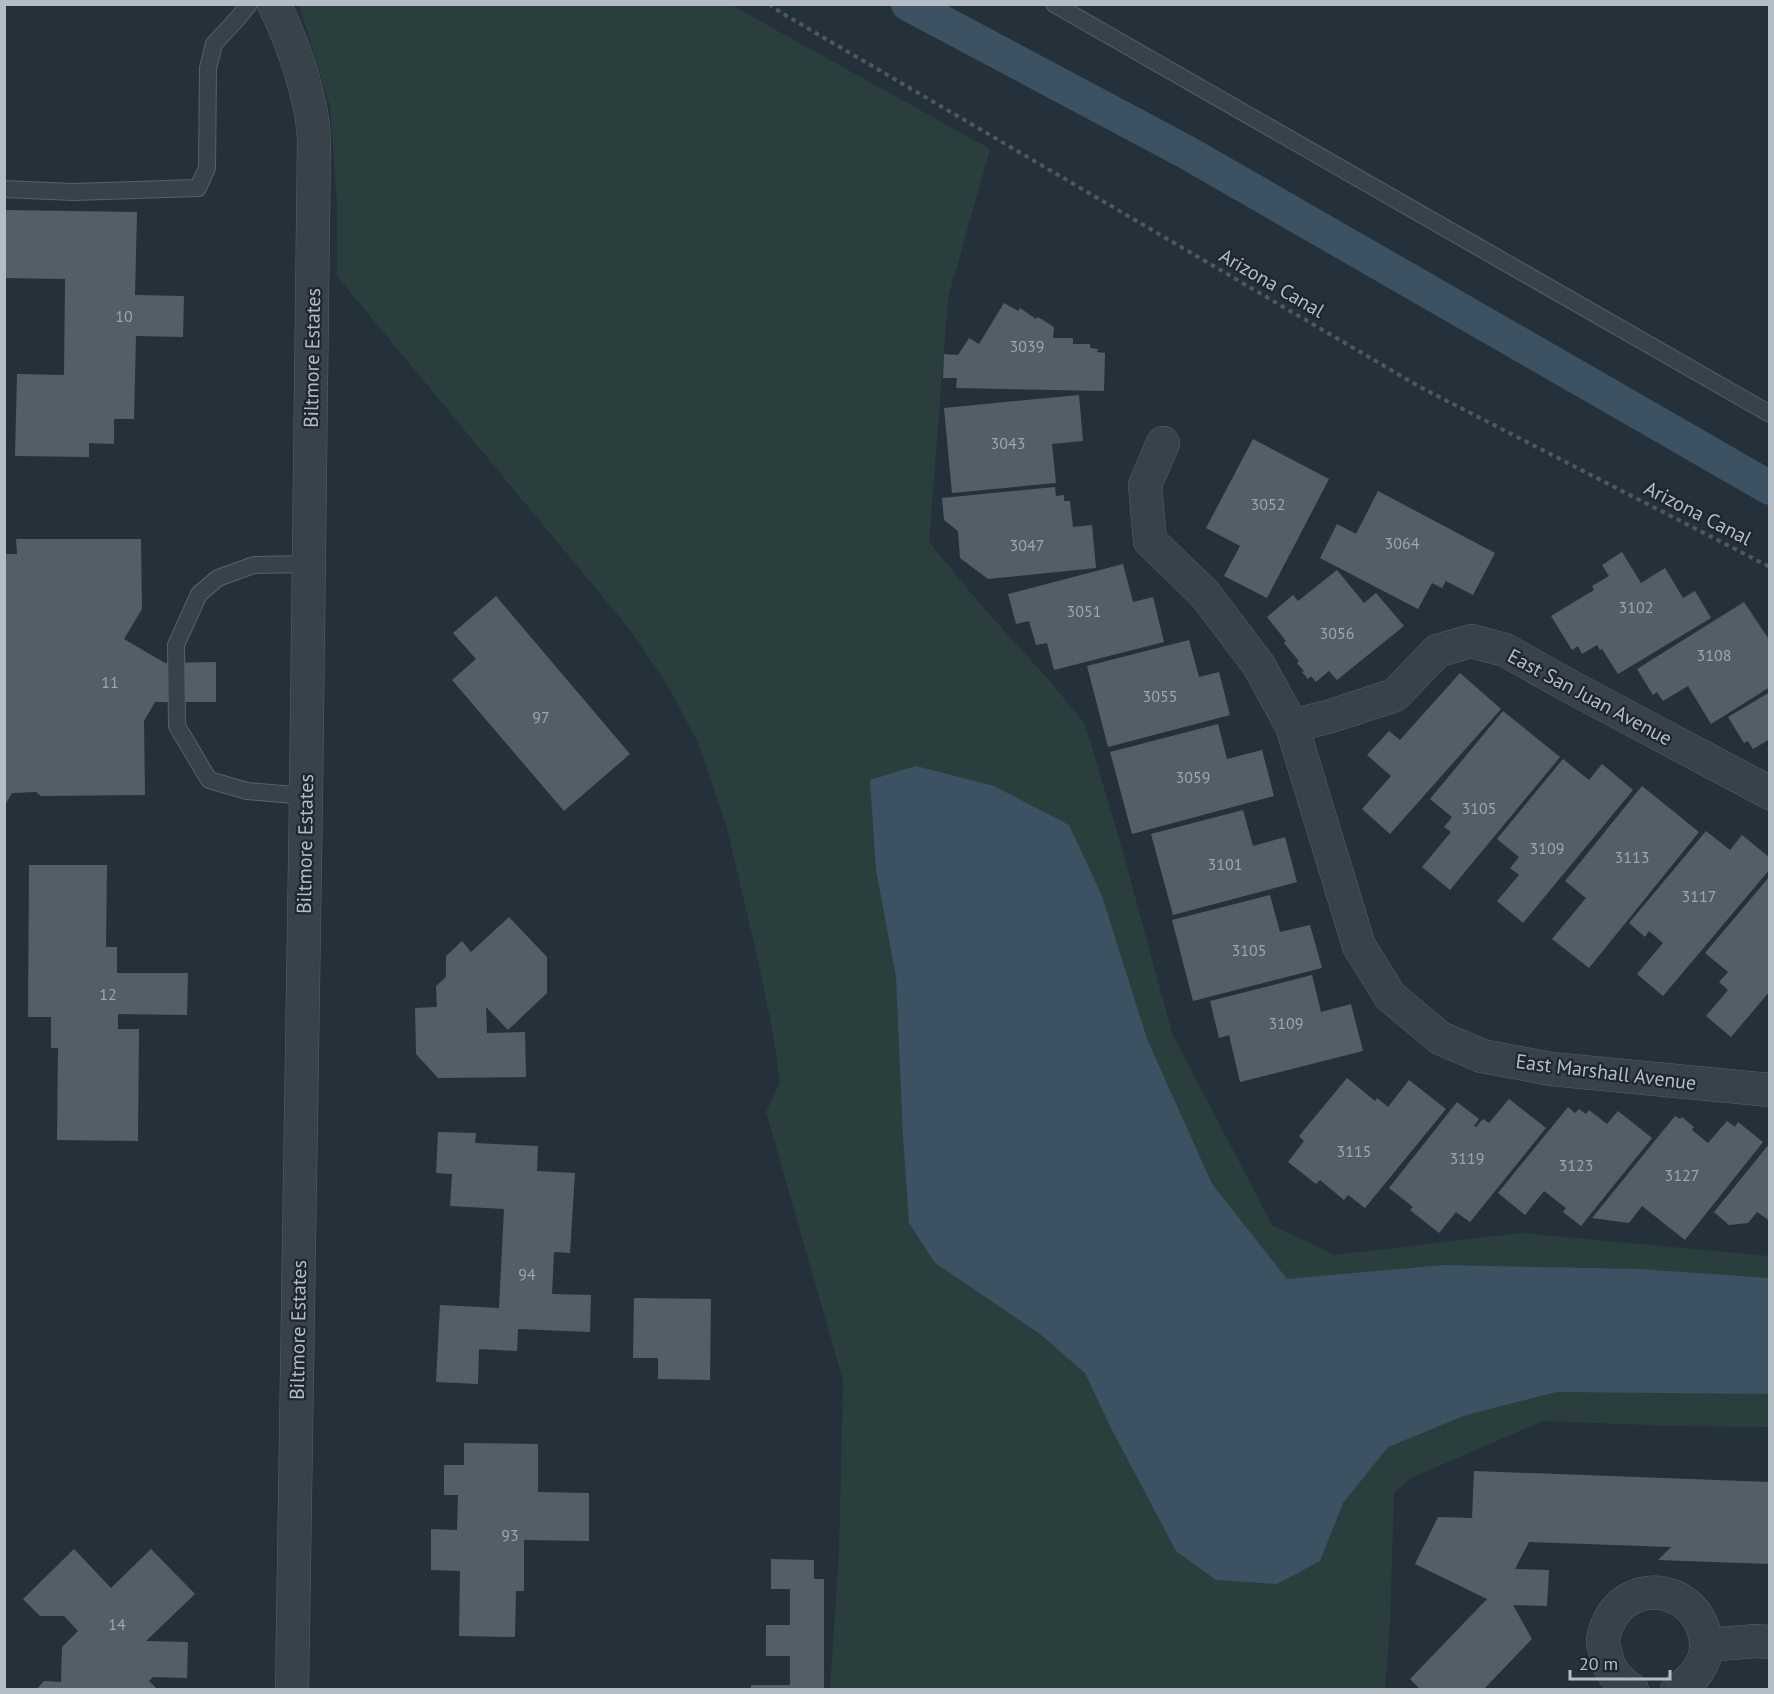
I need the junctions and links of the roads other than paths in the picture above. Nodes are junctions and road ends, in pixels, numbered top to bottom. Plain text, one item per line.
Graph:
1 (249, 4) edge
2 (274, 4) edge
3 (1054, 4) edge
4 (4, 189) edge
5 (1770, 414) edge
6 (1163, 443) dead end
7 (310, 564) junction
8 (1292, 726) junction
9 (1770, 793) edge
10 (306, 796) junction
11 (1770, 1090) edge
12 (1770, 1642) edge
13 (1707, 1645) junction
14 (292, 1689) edge
15 (1632, 1689) edge
16 (1677, 1689) edge

1 - 4 lane
2 - 7 street, Biltmore Estates
3 - 5 lane
6 - 8 street
7 - 10 street, Biltmore Estates
7 - 10 lane
8 - 9 street, East San Juan Avenue
8 - 11 street, East Marshall Avenue
10 - 14 street, Biltmore Estates
12 - 13 street
13 - 15 street
13 - 16 street

